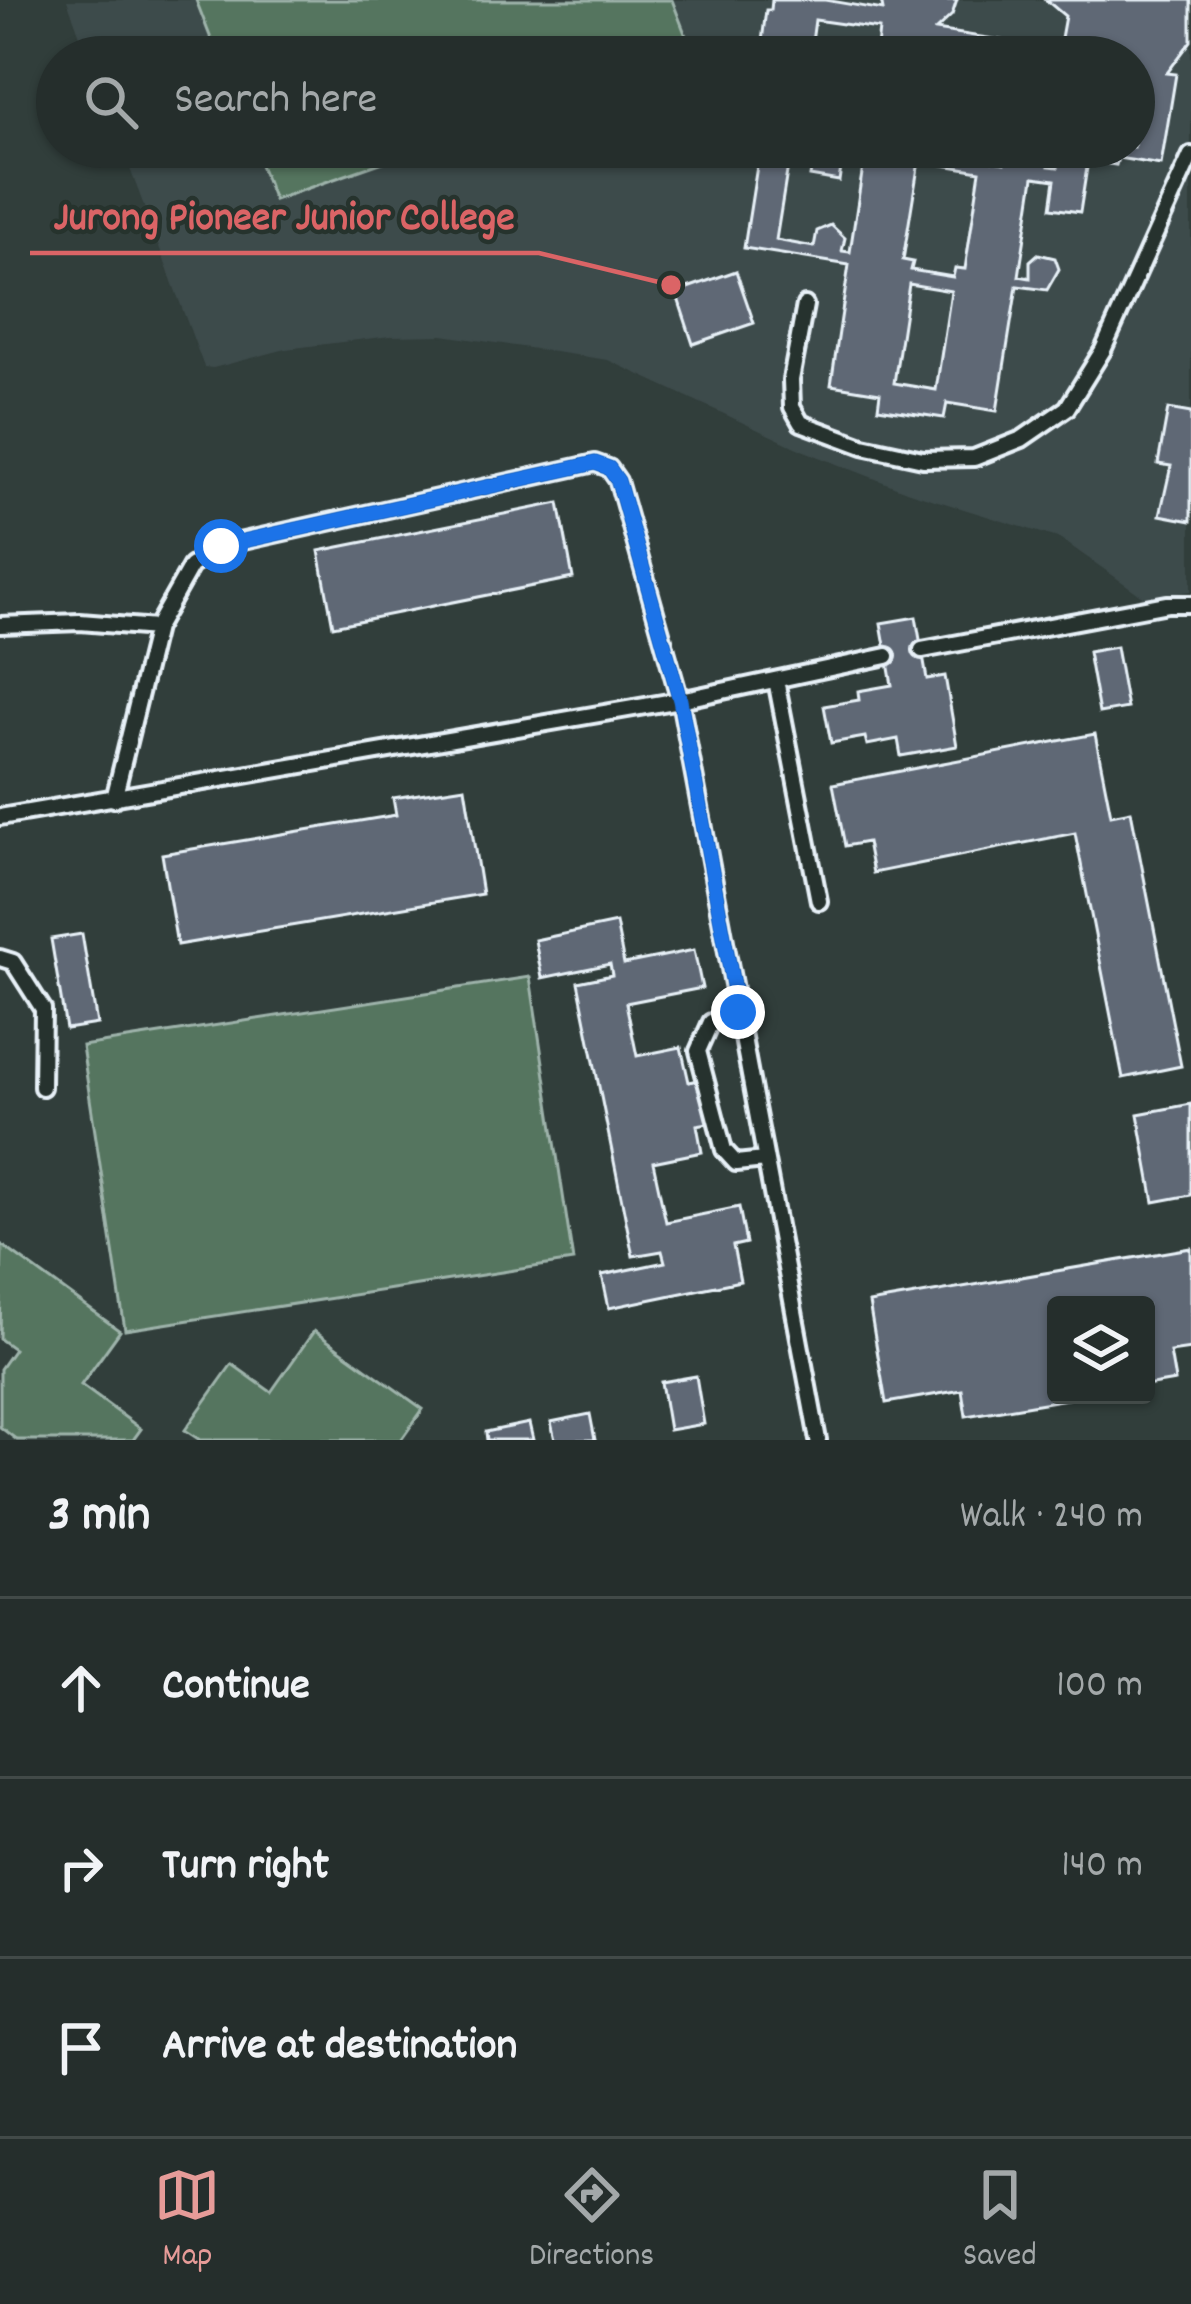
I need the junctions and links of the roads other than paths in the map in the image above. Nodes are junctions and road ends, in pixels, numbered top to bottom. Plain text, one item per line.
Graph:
1 (1191, 155) edge
2 (806, 305) dead end
3 (1191, 604) edge
4 (0, 626) edge
5 (156, 628) junction
6 (922, 650) dead end
7 (887, 656) dead end
8 (776, 680) junction
9 (680, 700) junction
10 (114, 799) junction
11 (0, 818) edge
12 (819, 901) dead end
13 (0, 958) edge
14 (738, 1012) junction
15 (42, 1087) dead end
16 (765, 1160) junction
17 (818, 1440) edge

1 - 2 lane
3 - 6 lane
4 - 5 lane
5 - 9 lane
5 - 10 lane
7 - 8 lane
8 - 9 lane
8 - 12 lane
9 - 10 lane
9 - 14 lane
10 - 11 lane
13 - 15 lane
14 - 16 lane
14 - 16 lane
16 - 17 lane

